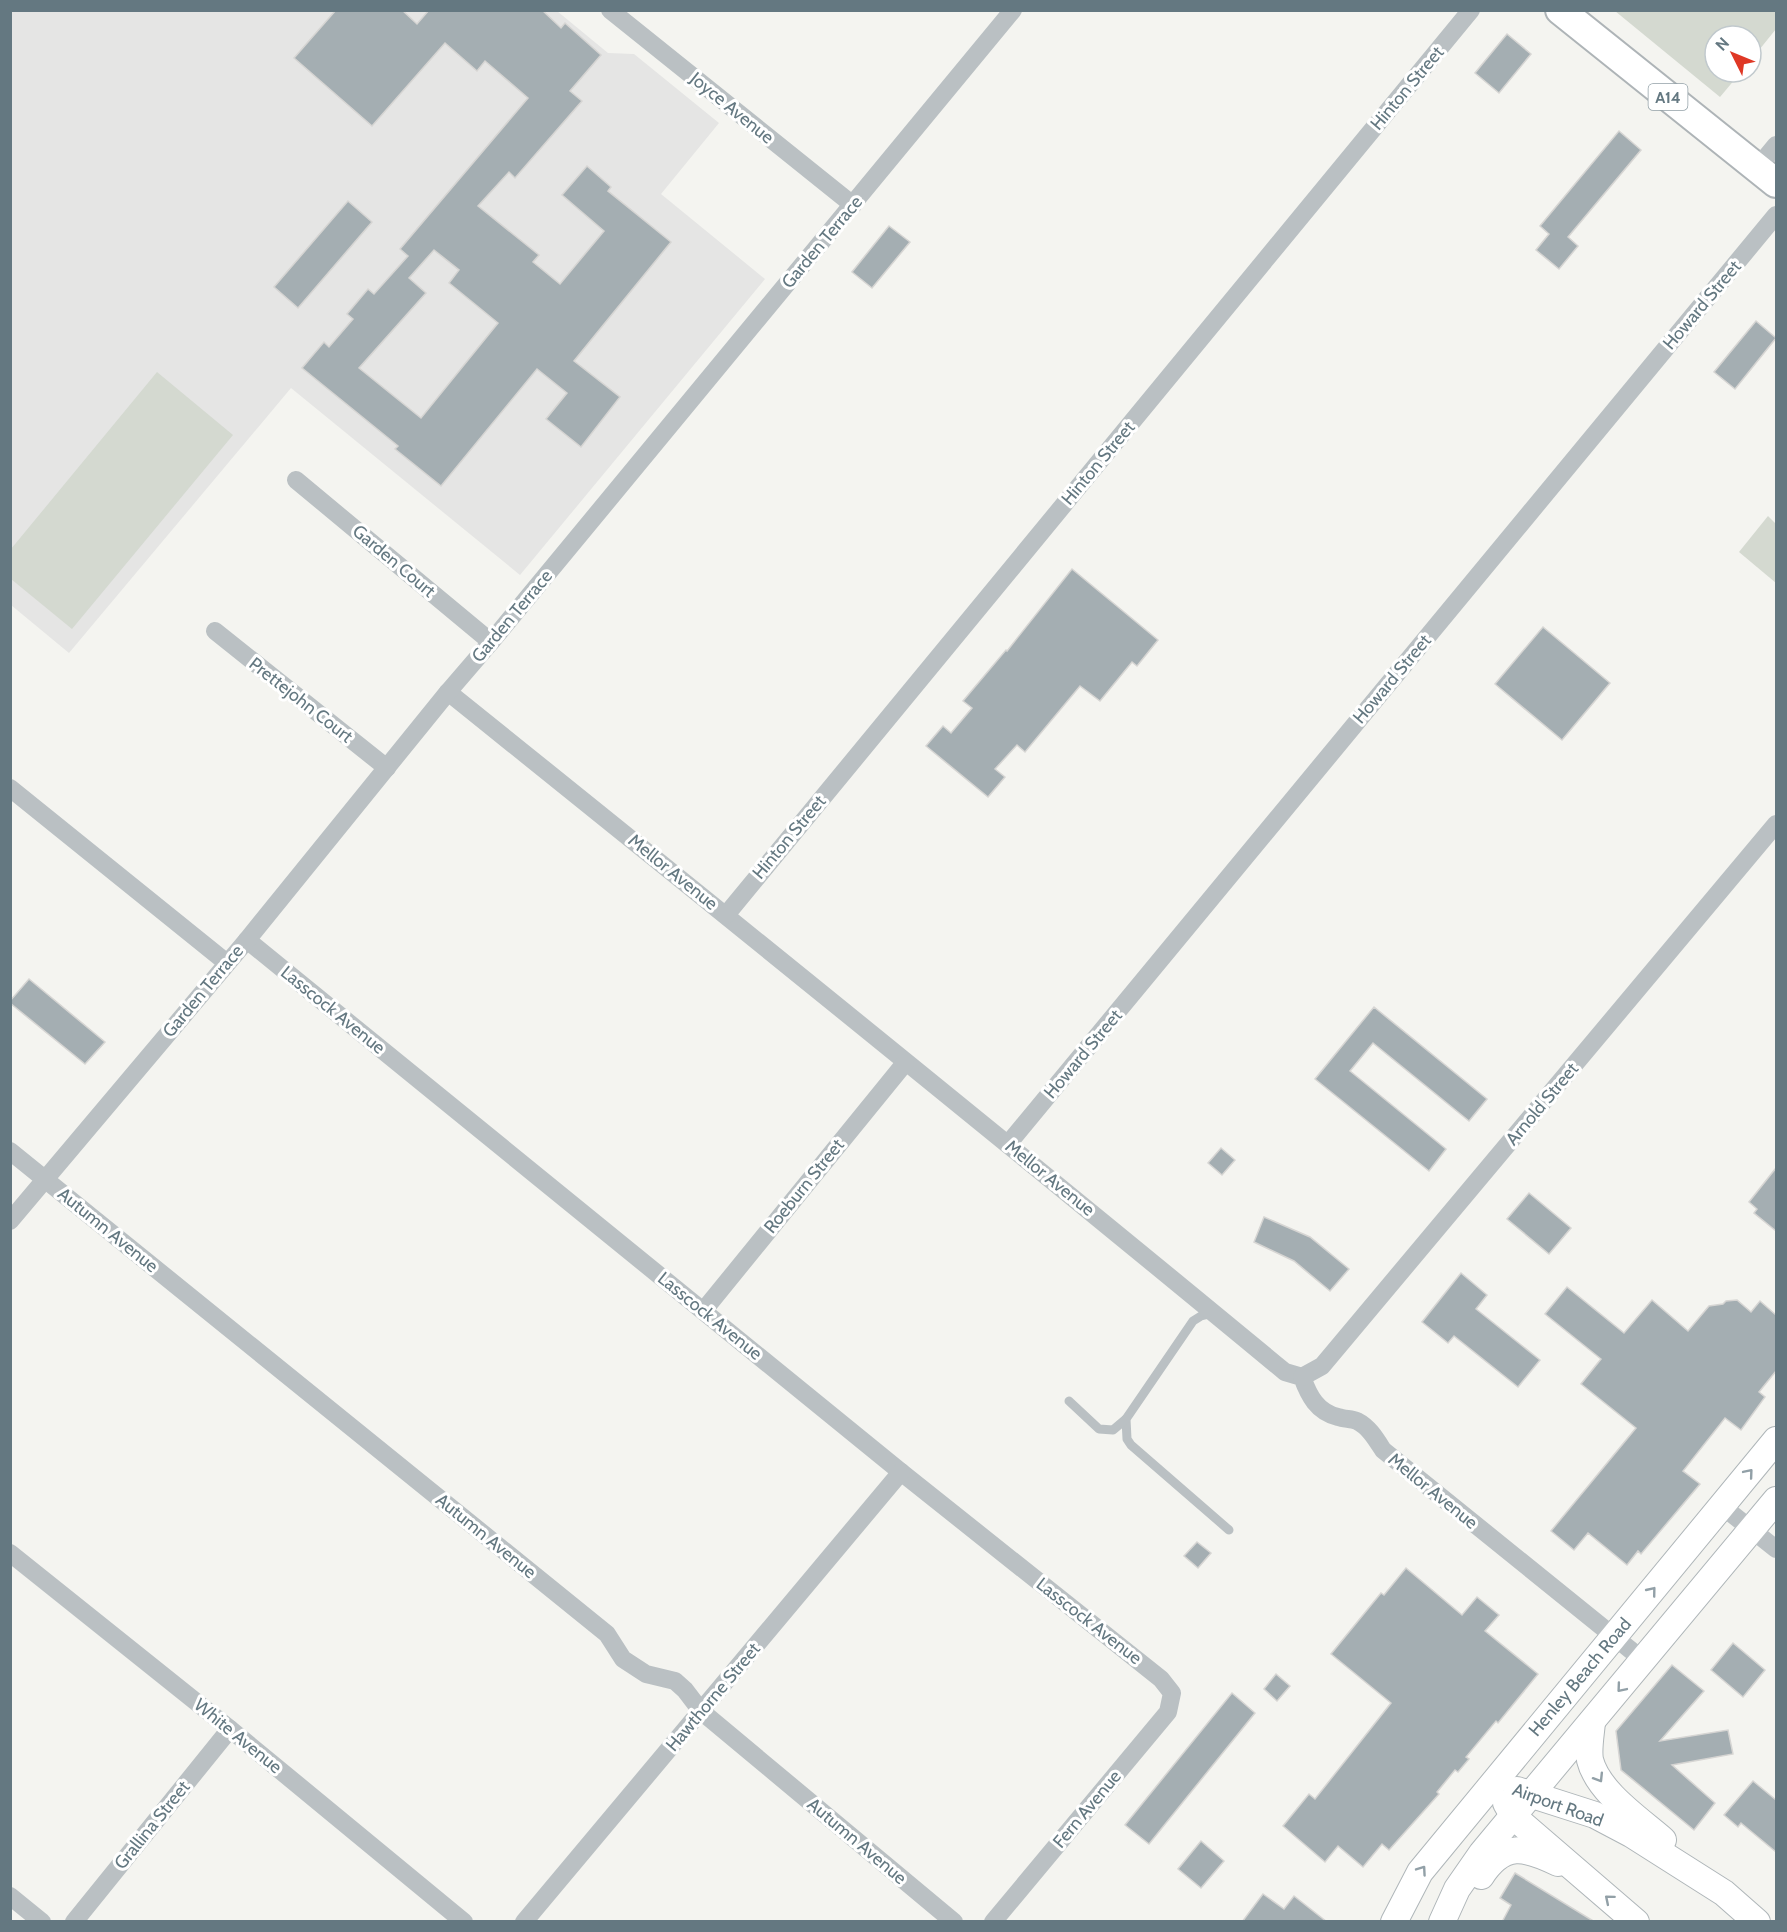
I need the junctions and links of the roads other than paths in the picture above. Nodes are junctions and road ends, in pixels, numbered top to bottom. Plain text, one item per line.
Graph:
1 (610, 10) edge
2 (1013, 10) edge
3 (1471, 10) edge
4 (1560, 10) edge
5 (1776, 145) edge
6 (1767, 175) edge
7 (853, 205) junction
8 (1776, 215) edge
9 (296, 480) dead end
10 (214, 631) dead end
11 (491, 642) junction
12 (448, 692) junction
13 (387, 768) junction
14 (10, 788) edge
15 (1776, 824) edge
16 (726, 915) junction
17 (247, 940) junction
18 (227, 963) junction
19 (905, 1063) junction
20 (1008, 1143) junction
21 (10, 1151) edge
22 (45, 1179) junction
23 (10, 1221) edge
24 (704, 1310) junction
25 (1213, 1313) junction
26 (1302, 1377) junction
27 (1069, 1401) dead end
28 (1126, 1419) junction
29 (1776, 1440) edge
30 (901, 1472) junction
31 (1776, 1500) edge
32 (1722, 1506) junction
33 (1229, 1530) dead end
34 (1752, 1530) junction
35 (1776, 1550) edge
36 (10, 1553) edge
37 (1614, 1637) junction
38 (1643, 1660) junction
39 (1172, 1693) joint
40 (701, 1711) junction
41 (1592, 1722) junction
42 (230, 1729) junction
43 (1494, 1782) junction
44 (1532, 1795) junction
45 (1514, 1817) junction
46 (1582, 1875) junction
47 (1724, 1893) junction
48 (10, 1896) edge
49 (42, 1922) edge
50 (74, 1922) edge
51 (464, 1922) edge
52 (524, 1922) edge
53 (954, 1922) edge
54 (993, 1922) edge
55 (1394, 1922) edge
56 (1442, 1922) edge
57 (1451, 1922) edge
58 (1636, 1922) edge
59 (1757, 1922) edge

1 - 7 street, Joyce Avenue
2 - 7 street, Garden Terrace
3 - 16 street, Hinton Street
4 - 6 main road, A14
5 - 6 street
7 - 11 street, Garden Terrace
8 - 20 street, Howard Street
9 - 11 street, Garden Court
10 - 13 street, Prettejohn Court
11 - 12 street, Garden Terrace
12 - 13 street, Garden Terrace
12 - 16 street, Mellor Avenue
13 - 17 street, Garden Terrace
14 - 18 street
15 - 26 street, Arnold Street
16 - 19 street, Mellor Avenue
17 - 18 street, Garden Terrace
17 - 24 street, Lasscock Avenue
18 - 22 street, Garden Terrace
19 - 20 street, Mellor Avenue
19 - 24 street, Roeburn Street
20 - 25 street, Mellor Avenue
21 - 22 street, Autumn Avenue
22 - 23 street, Garden Terrace
22 - 40 street, Autumn Avenue
24 - 30 street, Lasscock Avenue
25 - 26 street, Mellor Avenue
25 - 28 lane
26 - 37 street, Mellor Avenue
27 - 28 lane
28 - 33 lane
32 -> 29 main road, Henley Beach Road
30 - 39 street, Lasscock Avenue
30 - 40 street, Hawthorne Street
31 - 34 main road, Henley Beach Road
32 - 34 street
37 -> 32 main road, Henley Beach Road
34 - 35 street
34 - 38 main road, Henley Beach Road
36 - 42 street, White Avenue
37 - 38 street, Mellor Avenue
37 - 43 main road, Henley Beach Road
38 -> 41 main road, Henley Beach Road
39 - 54 street, Fern Avenue
40 - 52 street, Hawthorne Street
40 - 53 street, Autumn Avenue
41 - 44 main road, Henley Beach Road
41 -> 47 main road
42 - 50 street, Grallina Street
42 - 51 street, White Avenue
43 - 44 main road, Airport Road
43 - 45 main road, Airport Road
55 -> 43 main road, Henley Beach Road
44 - 45 main road, Henley Beach Road
44 - 47 main road, Airport Road
45 - 46 main road, Airport Road
45 - 56 main road, Henley Beach Road
46 - 57 main road
58 -> 46 main road, Airport Road
47 - 59 main road, Airport Road
48 - 49 street

